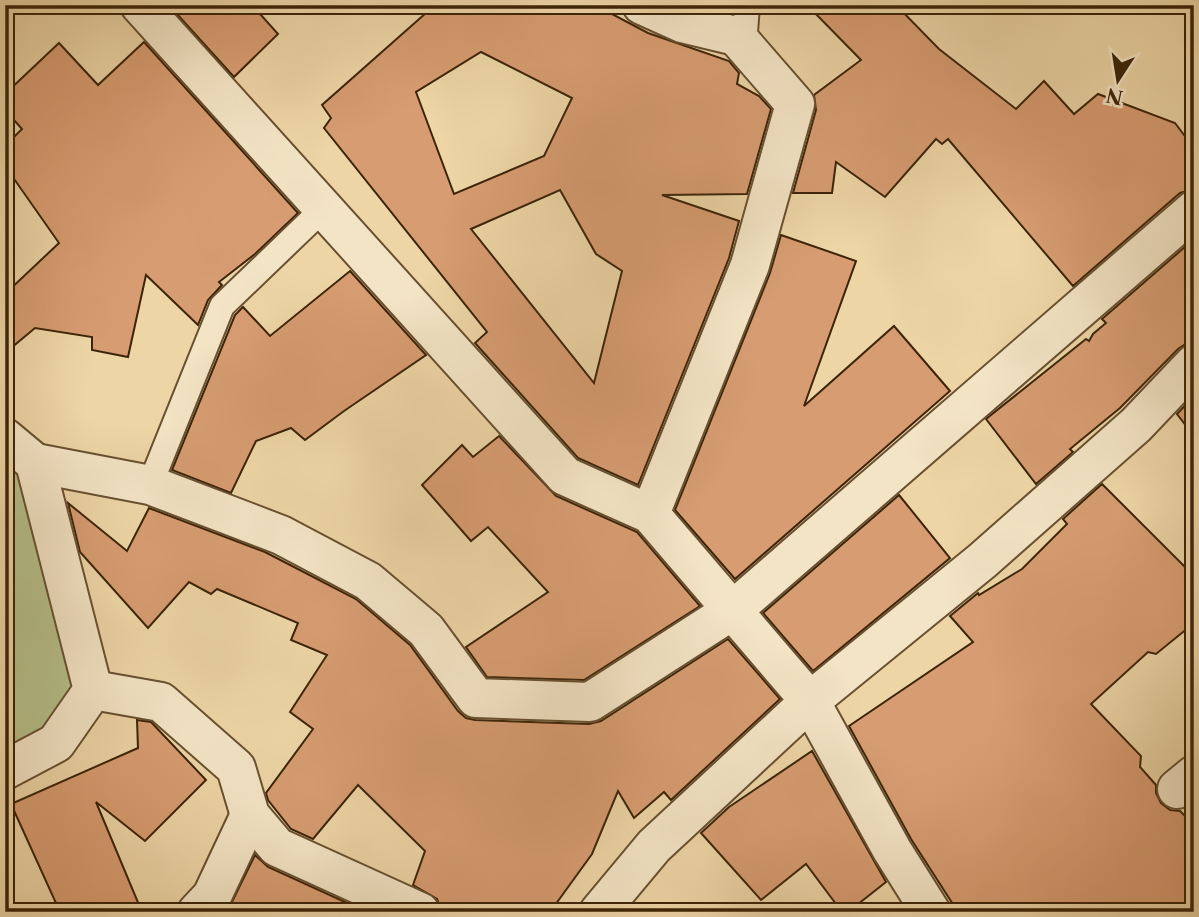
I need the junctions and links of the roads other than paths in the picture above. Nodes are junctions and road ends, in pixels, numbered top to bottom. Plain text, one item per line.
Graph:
1 (140, 5) edge
2 (642, 5) edge
3 (747, 5) edge
4 (744, 46) junction
5 (323, 209) junction
6 (1194, 209) edge
7 (1194, 364) edge
8 (5, 438) edge
9 (35, 463) junction
10 (150, 485) junction
11 (650, 514) junction
12 (733, 610) junction
13 (93, 690) junction
14 (810, 701) junction
15 (5, 770) edge
16 (250, 815) junction
17 (197, 912) edge
18 (420, 912) edge
19 (599, 912) edge
20 (931, 912) edge

1 - 5 street
2 - 4 street
3 - 4 lane
4 - 11 street
5 - 10 lane
5 - 11 street
6 - 12 street
7 - 14 street
8 - 9 street
9 - 10 street
9 - 13 street
10 - 12 street
11 - 12 street
12 - 14 street
13 - 15 street
13 - 16 street
14 - 19 street
14 - 20 street
16 - 17 street
16 - 18 street

